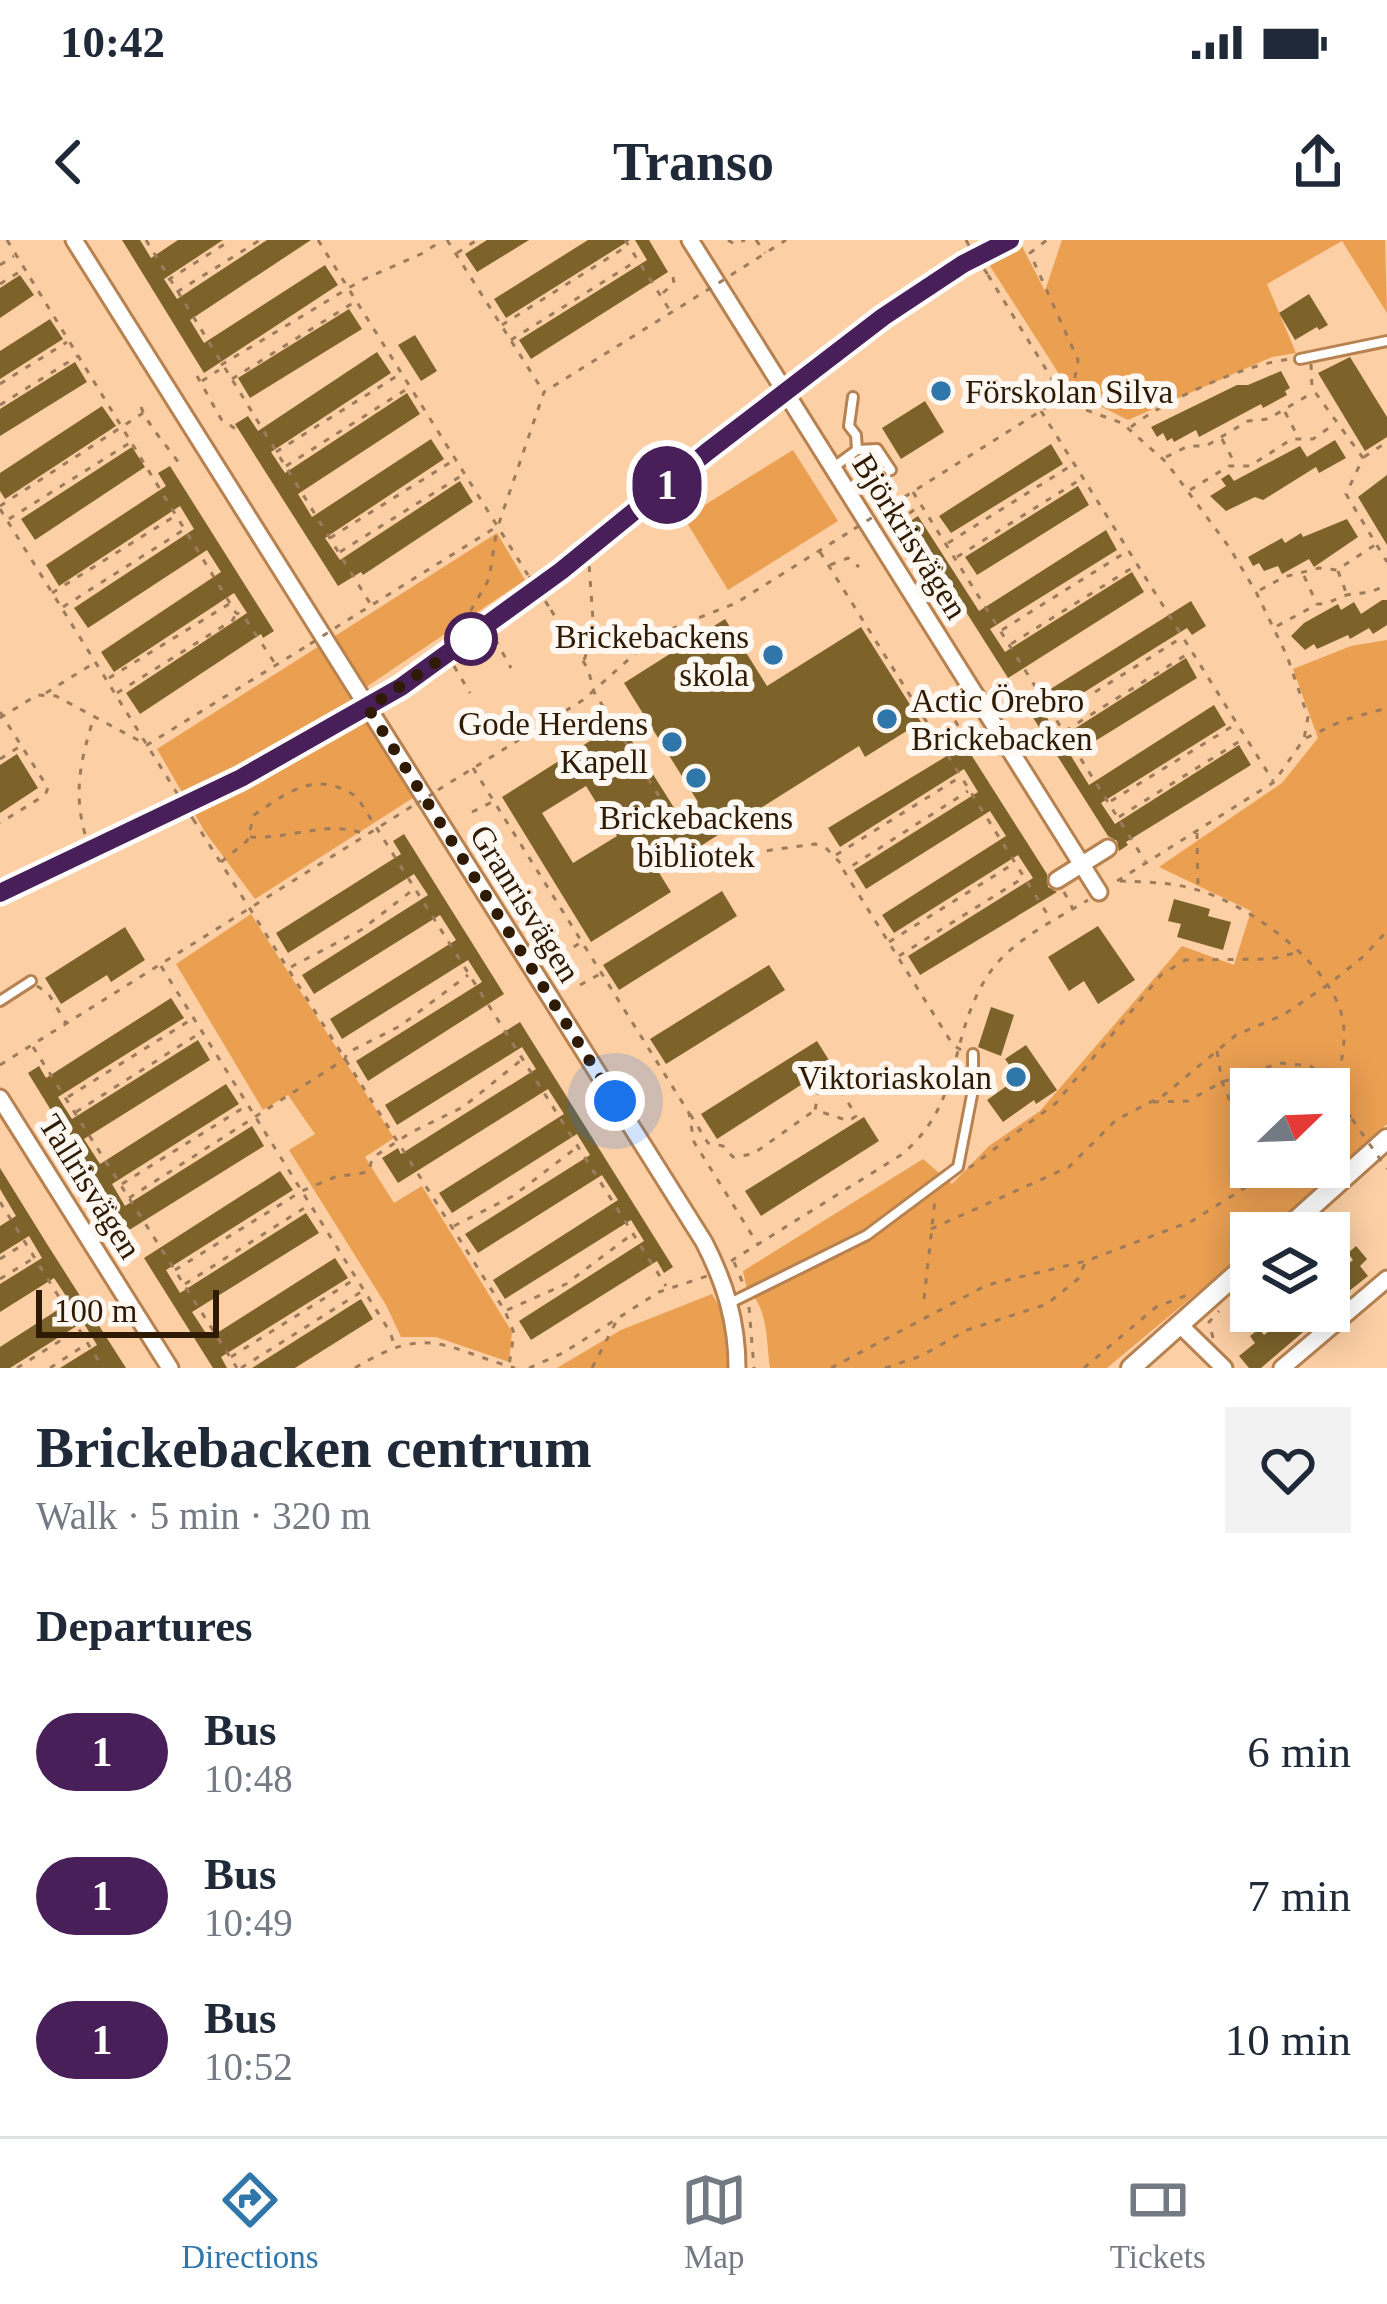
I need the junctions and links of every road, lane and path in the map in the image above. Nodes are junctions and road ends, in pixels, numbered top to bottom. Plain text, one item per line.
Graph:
1 (7, 240) edge
2 (74, 240) edge
3 (146, 240) edge
4 (231, 240) edge
5 (260, 240) edge
6 (318, 240) edge
7 (445, 240) edge
8 (477, 240) edge
9 (690, 240) edge
10 (728, 240) edge
11 (745, 240) edge
12 (756, 240) edge
13 (786, 240) edge
14 (1010, 240) edge
15 (1047, 240) edge
16 (627, 242) edge
17 (967, 242) edge
18 (455, 254) junction
19 (765, 254) junction
20 (16, 255) junction
21 (638, 260) junction
22 (0, 265) edge
23 (24, 269) junction
24 (672, 271) dead end
25 (168, 280) junction
26 (0, 284) edge
27 (349, 288) junction
28 (176, 293) junction
29 (660, 295) junction
30 (356, 301) junction
31 (671, 312) junction
32 (501, 326) junction
33 (510, 340) junction
34 (68, 341) junction
35 (1387, 341) edge
36 (78, 356) junction
37 (1305, 357) junction
38 (222, 366) junction
39 (402, 373) junction
40 (230, 380) junction
41 (0, 384) edge
42 (410, 386) junction
43 (784, 391) junction
44 (544, 392) junction
45 (1314, 392) junction
46 (853, 397) dead end
47 (1060, 397) junction
48 (0, 405) edge
49 (141, 406) dead end
50 (1284, 410) junction
51 (1041, 411) junction
52 (143, 413) junction
53 (1334, 424) junction
54 (122, 428) junction
55 (1130, 429) junction
56 (237, 430) dead end
57 (1221, 437) junction
58 (1298, 437) junction
59 (131, 442) junction
60 (1387, 442) edge
61 (857, 450) junction
62 (276, 452) junction
63 (1363, 458) junction
64 (455, 459) junction
65 (1163, 459) junction
66 (1074, 464) junction
67 (1234, 465) junction
68 (285, 466) junction
69 (182, 468) dead end
70 (832, 468) junction
71 (891, 470) dead end
72 (465, 473) junction
73 (1083, 478) junction
74 (913, 491) junction
75 (1188, 491) junction
76 (921, 506) junction
77 (0, 508) edge
78 (176, 515) junction
79 (7, 520) junction
80 (904, 524) dead end
81 (498, 526) junction
82 (185, 530) junction
83 (330, 539) junction
84 (946, 544) junction
85 (1376, 544) junction
86 (588, 549) junction
87 (1128, 550) junction
88 (819, 551) junction
89 (339, 553) junction
90 (955, 558) junction
91 (1387, 562) edge
92 (1137, 564) junction
93 (829, 566) junction
94 (859, 567) dead end
95 (1337, 570) junction
96 (1304, 574) junction
97 (1387, 584) edge
98 (1256, 592) junction
99 (52, 593) junction
100 (1347, 595) junction
101 (230, 603) junction
102 (1317, 604) junction
103 (371, 605) junction
104 (62, 608) junction
105 (236, 613) junction
106 (1274, 628) junction
107 (1001, 631) junction
108 (1183, 637) junction
109 (494, 638) dead end
110 (471, 639) junction
111 (1010, 645) junction
112 (1192, 651) junction
113 (95, 662) junction
114 (583, 662) junction
115 (276, 665) junction
116 (454, 666) dead end
117 (511, 668) dead end
118 (106, 680) junction
119 (594, 692) junction
120 (470, 693) dead end
121 (45, 694) junction
122 (116, 694) junction
123 (368, 708) junction
124 (947, 708) dead end
125 (1385, 709) edge
126 (1, 715) edge
127 (94, 717) junction
128 (1055, 717) junction
129 (1387, 717) edge
130 (1237, 723) junction
131 (1064, 732) junction
132 (1246, 737) junction
133 (1304, 739) junction
134 (21, 746) junction
135 (147, 746) junction
136 (971, 746) dead end
137 (0, 759) edge
138 (472, 768) junction
139 (960, 776) junction
140 (1274, 782) junction
141 (969, 790) junction
142 (493, 801) junction
143 (1108, 803) junction
144 (472, 812) dead end
145 (1118, 818) junction
146 (0, 823) edge
147 (377, 828) junction
148 (1197, 831) junction
149 (366, 835) junction
150 (248, 837) junction
151 (91, 847) junction
152 (1108, 848) dead end
153 (835, 856) junction
154 (221, 862) junction
155 (1015, 863) junction
156 (1146, 863) junction
157 (1082, 865) junction
158 (846, 868) junction
159 (1024, 877) junction
160 (1057, 880) joint
161 (1118, 881) junction
162 (415, 888) junction
163 (1198, 890) junction
164 (1099, 892) junction
165 (0, 893) edge
166 (250, 908) junction
167 (1073, 909) junction
168 (1052, 922) junction
169 (1387, 931) edge
170 (581, 942) junction
171 (888, 942) junction
172 (1299, 952) junction
173 (562, 955) dead end
174 (898, 957) junction
175 (160, 964) junction
176 (289, 968) junction
177 (469, 974) junction
178 (601, 974) junction
179 (31, 981) joint
180 (1329, 984) junction
181 (580, 985) dead end
182 (0, 1000) edge
183 (194, 1018) junction
184 (66, 1024) junction
185 (202, 1031) junction
186 (32, 1045) junction
187 (961, 1050) junction
188 (1216, 1050) junction
189 (973, 1054) dead end
190 (345, 1059) junction
191 (523, 1059) junction
192 (0, 1065) edge
193 (1267, 1068) edge
194 (1313, 1068) edge
195 (1338, 1068) edge
196 (1230, 1080) edge
197 (1222, 1082) junction
198 (0, 1098) edge
199 (65, 1098) junction
200 (1230, 1101) edge
201 (1151, 1102) junction
202 (248, 1104) junction
203 (814, 1110) junction
204 (75, 1112) junction
205 (689, 1113) junction
206 (255, 1116) junction
207 (1350, 1116) edge
208 (1387, 1139) edge
209 (398, 1141) junction
210 (578, 1146) junction
211 (1387, 1169) edge
212 (962, 1172) dead end
213 (938, 1182) junction
214 (120, 1185) junction
215 (1246, 1188) edge
216 (302, 1190) junction
217 (129, 1198) junction
218 (0, 1202) edge
219 (310, 1204) junction
220 (1305, 1212) edge
221 (452, 1227) junction
222 (930, 1230) junction
223 (632, 1233) junction
224 (26, 1244) junction
225 (758, 1244) junction
226 (34, 1257) junction
227 (0, 1259) edge
228 (1086, 1261) junction
229 (726, 1264) junction
230 (175, 1270) junction
231 (357, 1278) junction
232 (0, 1279) edge
233 (1387, 1279) edge
234 (1230, 1281) edge
235 (184, 1285) junction
236 (668, 1289) junction
237 (364, 1291) junction
238 (1195, 1292) dead end
239 (747, 1296) junction
240 (924, 1298) dead end
241 (1229, 1302) dead end
242 (730, 1303) junction
243 (505, 1311) junction
244 (619, 1317) junction
245 (1180, 1325) junction
246 (79, 1329) junction
247 (88, 1343) junction
248 (1219, 1346) dead end
249 (395, 1347) junction
250 (230, 1358) junction
251 (512, 1367) edge
252 (17, 1368) edge
253 (50, 1368) edge
254 (104, 1368) edge
255 (170, 1368) edge
256 (239, 1368) edge
257 (355, 1368) edge
258 (529, 1368) edge
259 (592, 1368) edge
260 (737, 1368) edge
261 (754, 1368) edge
262 (831, 1368) edge
263 (885, 1368) edge
264 (1084, 1368) edge
265 (1131, 1368) edge
266 (1224, 1368) edge
267 (1282, 1368) edge

1 - 20 path
2 - 123 street, Granrisvägen
3 - 25 path
4 - 25 path
5 - 28 path
6 - 27 path
7 - 18 path
7 - 27 path
8 - 18 path
9 - 43 street, Björkrisvägen
10 - 11 path
12 - 19 path
13 - 19 path
14 - 43 street
15 - 47 path
16 - 21 path
16 - 32 path
17 - 47 path, bridge
18 - 32 path
19 - 31 path, bridge
20 - 22 path
20 - 23 path
21 - 29 path
21 - 33 path
23 - 26 path
23 - 34 path
24 - 29 path
25 - 28 path
27 - 30 path
27 - 38 path
28 - 38 path
29 - 31 path
30 - 39 path
30 - 40 path
31 - 44 path
32 - 33 path
33 - 44 path
34 - 36 path
34 - 41 path
35 - 37 lane
36 - 48 path
36 - 54 path
37 - 45 path
37 - 55 path
38 - 40 path
38 - 56 path
39 - 42 path
39 - 62 path
40 - 62 path
42 - 64 path
42 - 68 path
43 - 70 street, Björkrisvägen
43 - 86 street
44 - 81 path
45 - 50 path
45 - 53 path
46 - 61 lane
47 - 51 path
47 - 55 path
49 - 52 path
50 - 57 path
50 - 58 path
51 - 66 path
51 - 74 path
52 - 54 path
52 - 69 path
53 - 58 path
53 - 63 path
54 - 59 path
54 - 77 path
55 - 65 path
57 - 65 path
57 - 67 path
58 - 67 path
59 - 78 path
59 - 79 path
60 - 63 path
61 - 70 lane
61 - 71 lane
62 - 68 path
63 - 85 path
64 - 72 path
64 - 83 path
65 - 75 path
66 - 73 path
66 - 84 path
67 - 75 path
68 - 83 path
70 - 157 street, Björkrisvägen
72 - 81 path
72 - 89 path
73 - 87 path
73 - 90 path
74 - 76 path
74 - 88 path, bridge
75 - 98 path
76 - 80 path
76 - 84 path
77 - 79 path
78 - 82 path
78 - 99 path
79 - 99 path
81 - 103 path
81 - 110 path
81 - 114 path, bridge
82 - 101 path
82 - 104 path
83 - 89 path
84 - 90 path
85 - 91 path
85 - 95 path
86 - 110 street
86 - 114 path
87 - 92 path
87 - 107 path
88 - 93 path
88 - 119 path
89 - 103 path
90 - 107 path
92 - 108 path
92 - 111 path
93 - 94 path
93 - 139 path
95 - 96 path
95 - 100 path
96 - 98 path
96 - 102 path
97 - 100 path
98 - 106 path
99 - 104 path
100 - 102 path
101 - 105 path
101 - 118 path
102 - 106 path
103 - 115 path, bridge
104 - 113 path
105 - 115 path
105 - 122 path
106 - 133 path
107 - 111 path
108 - 112 path
108 - 128 path
109 - 117 path
110 - 123 street
111 - 128 path
112 - 130 path
112 - 131 path
113 - 118 path
113 - 121 path
114 - 119 path
115 - 135 path
116 - 120 path
118 - 122 path
119 - 138 path
119 - 153 path
121 - 126 path
121 - 127 path
122 - 135 path
123 - 151 street
123 - 229 street, Granrisvägen
124 - 136 path
125 - 129 path
125 - 133 path
126 - 134 path
127 - 135 path
127 - 151 path
128 - 131 path
130 - 132 path
130 - 143 path
131 - 143 path
132 - 140 path
132 - 145 path
133 - 140 path
134 - 137 path
134 - 146 path
135 - 154 path, bridge
138 - 142 path
138 - 147 path, bridge
139 - 141 path
139 - 153 path
140 - 148 path
141 - 155 path
141 - 158 path
142 - 144 path
142 - 170 path
143 - 145 path
145 - 156 path
147 - 149 path
147 - 150 path
147 - 162 path
148 - 156 path
148 - 163 path
149 - 150 path
149 - 166 path
150 - 154 path
151 - 165 street
152 - 157 street
153 - 158 path
154 - 166 path
155 - 159 path
155 - 171 path
156 - 161 path
157 - 160 street
157 - 164 street, Björkrisvägen
158 - 171 path
159 - 168 path
159 - 174 path
160 - 167 path
161 - 163 path
161 - 164 path
162 - 176 path
162 - 177 path
163 - 172 path
164 - 167 path
166 - 175 path
166 - 176 path
167 - 168 path
168 - 187 path
169 - 180 path
170 - 173 path
170 - 178 path
171 - 174 path
172 - 180 path
172 - 212 path
174 - 187 path
175 - 183 path
175 - 184 path
176 - 190 path
177 - 190 path
177 - 191 path
178 - 181 path
178 - 205 path
179 - 182 lane
179 - 184 path
180 - 188 path
180 - 195 path
183 - 185 path
183 - 199 path
184 - 186 path
185 - 202 path
185 - 204 path
186 - 192 path
186 - 199 path
187 - 225 path
188 - 197 path
188 - 201 path
189 - 213 lane
190 - 206 path
190 - 209 path
191 - 209 path
191 - 210 path
193 - 194 path
196 - 197 path
197 - 200 path
197 - 201 path
198 - 255 street, Tallrisvägen
199 - 204 path
201 - 222 path
202 - 206 path
202 - 214 path
203 - 203 path
203 - 205 path
204 - 214 path
205 - 225 path
206 - 216 path
206 - 217 path
207 - 211 path, bridge
208 - 220 street
209 - 216 path
209 - 221 path
210 - 221 path
210 - 223 path
213 - 222 path
213 - 239 lane
214 - 217 path
215 - 228 path
216 - 219 path
216 - 230 path
217 - 230 path
218 - 224 path
219 - 231 path
219 - 235 path
221 - 243 path
222 - 240 path
223 - 236 path
223 - 243 path
224 - 226 path
224 - 227 path
225 - 229 path
226 - 232 path
226 - 246 path
228 - 262 path
228 - 263 path
229 - 236 path
229 - 239 path
229 - 242 street, Granrisvägen
230 - 235 path
231 - 237 path
231 - 250 path
233 - 267 street
234 - 245 street
235 - 250 path
236 - 244 path
237 - 249 path
237 - 256 path
238 - 264 path
239 - 242 lane
239 - 261 path
241 - 248 path
242 - 260 street, Granrisvägen
243 - 251 path
244 - 258 path
244 - 259 path
245 - 265 street
245 - 266 street
246 - 247 path
246 - 252 path
247 - 253 path
247 - 254 path
249 - 251 path
249 - 257 path
250 - 256 path

